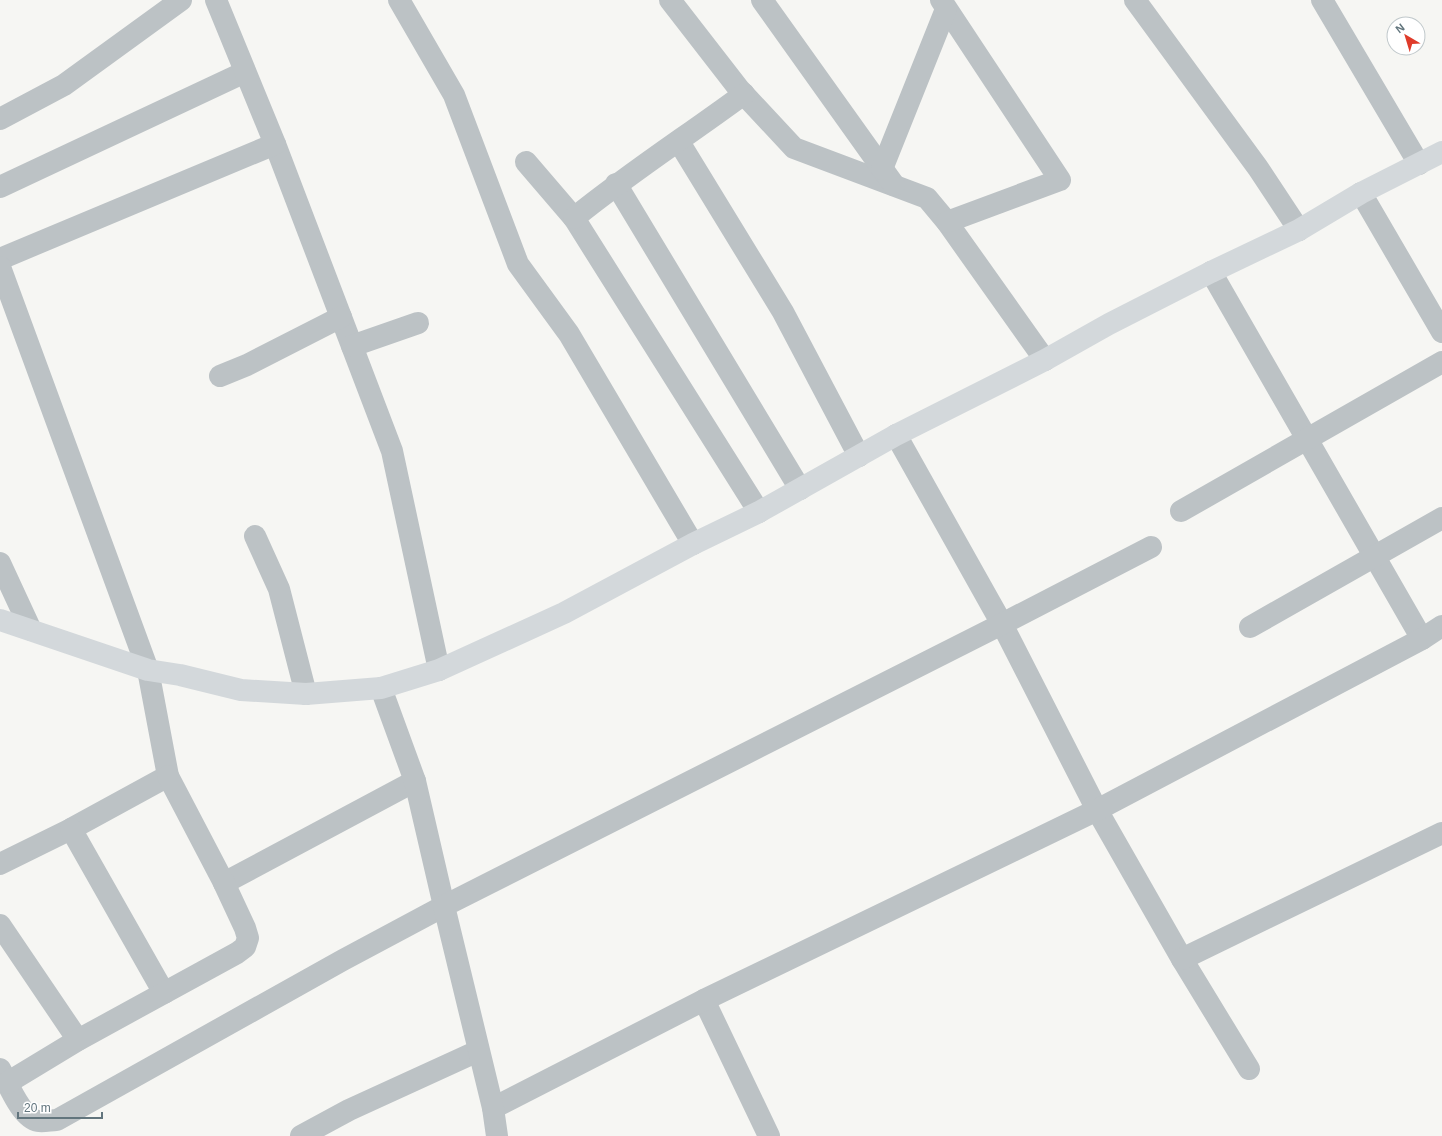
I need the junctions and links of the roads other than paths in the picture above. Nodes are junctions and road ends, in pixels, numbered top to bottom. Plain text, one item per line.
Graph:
1 (181, 0) edge
2 (216, 0) edge
3 (399, 0) edge
4 (670, 0) edge
5 (762, 0) edge
6 (1135, 0) edge
7 (1322, 0) edge
8 (944, 4) edge
9 (246, 72) junction
10 (744, 94) junction
11 (0, 119) edge
12 (679, 142) junction
13 (275, 144) junction
14 (1442, 152) edge
15 (526, 162) dead end
16 (1419, 164) junction
17 (888, 177) junction
18 (616, 184) junction
19 (0, 188) edge
20 (1362, 193) junction
21 (574, 218) junction
22 (947, 222) junction
23 (1299, 230) junction
24 (0, 259) edge
25 (0, 267) edge
26 (1211, 272) junction
27 (341, 317) junction
28 (418, 322) dead end
29 (1442, 332) edge
30 (352, 346) junction
31 (1045, 360) junction
32 (1442, 362) edge
33 (220, 376) dead end
34 (896, 435) junction
35 (1307, 439) junction
36 (859, 456) junction
37 (800, 489) junction
38 (1181, 511) dead end
39 (759, 512) junction
40 (1442, 518) edge
41 (255, 536) dead end
42 (693, 544) junction
43 (1151, 547) dead end
44 (1376, 556) junction
45 (0, 563) edge
46 (0, 620) edge
47 (1002, 624) junction
48 (1442, 626) edge
49 (1250, 627) dead end
50 (31, 630) junction
51 (1422, 639) junction
52 (148, 670) junction
53 (439, 670) junction
54 (381, 688) junction
55 (306, 694) junction
56 (168, 776) junction
57 (415, 781) junction
58 (1097, 810) junction
59 (71, 829) junction
60 (1442, 833) edge
61 (0, 864) edge
62 (224, 883) junction
63 (444, 906) junction
64 (0, 925) edge
65 (1182, 958) junction
66 (164, 993) junction
67 (704, 1000) junction
68 (78, 1040) junction
69 (478, 1051) junction
70 (1249, 1069) dead end
71 (4, 1076) edge
72 (493, 1108) junction
73 (300, 1136) edge
74 (497, 1136) edge
75 (769, 1136) edge

1 - 11 street
2 - 9 street
3 - 42 street
4 - 10 street
5 - 17 street
6 - 23 street
7 - 16 street
8 - 17 street
8 - 22 street
9 - 13 street
9 - 19 street
10 - 12 street
10 - 17 street
12 - 18 street
12 - 36 street
13 - 24 street
13 - 27 street
14 - 16 main road
15 - 21 street
16 - 20 main road
17 - 22 street
18 - 21 street
18 - 37 street
20 - 23 main road
20 - 29 street
21 - 39 street
22 - 31 street
23 - 26 main road
25 - 52 street
26 - 31 main road
26 - 35 street
27 - 30 street
27 - 33 street
28 - 30 street
30 - 53 street
31 - 34 main road
32 - 35 street
34 - 36 main road
34 - 47 street
35 - 38 street
35 - 44 street
36 - 37 main road
37 - 39 main road
39 - 42 main road
40 - 44 street
41 - 55 street
42 - 53 main road
43 - 47 street
44 - 49 street
44 - 51 street
45 - 50 street
46 - 50 main road
47 - 58 street
47 - 63 street
48 - 51 street
50 - 52 main road
51 - 58 street
52 - 55 main road
52 - 56 street
53 - 54 main road
54 - 55 main road
54 - 57 street
56 - 59 street
56 - 62 street
57 - 62 street
57 - 63 street
58 - 65 street
58 - 67 street
59 - 61 street
59 - 66 street
60 - 65 street
62 - 66 street
63 - 69 street
63 - 71 street
64 - 68 street
65 - 70 street
66 - 68 street
67 - 72 street
67 - 75 street
68 - 71 street
69 - 72 street
69 - 73 street
72 - 74 street

